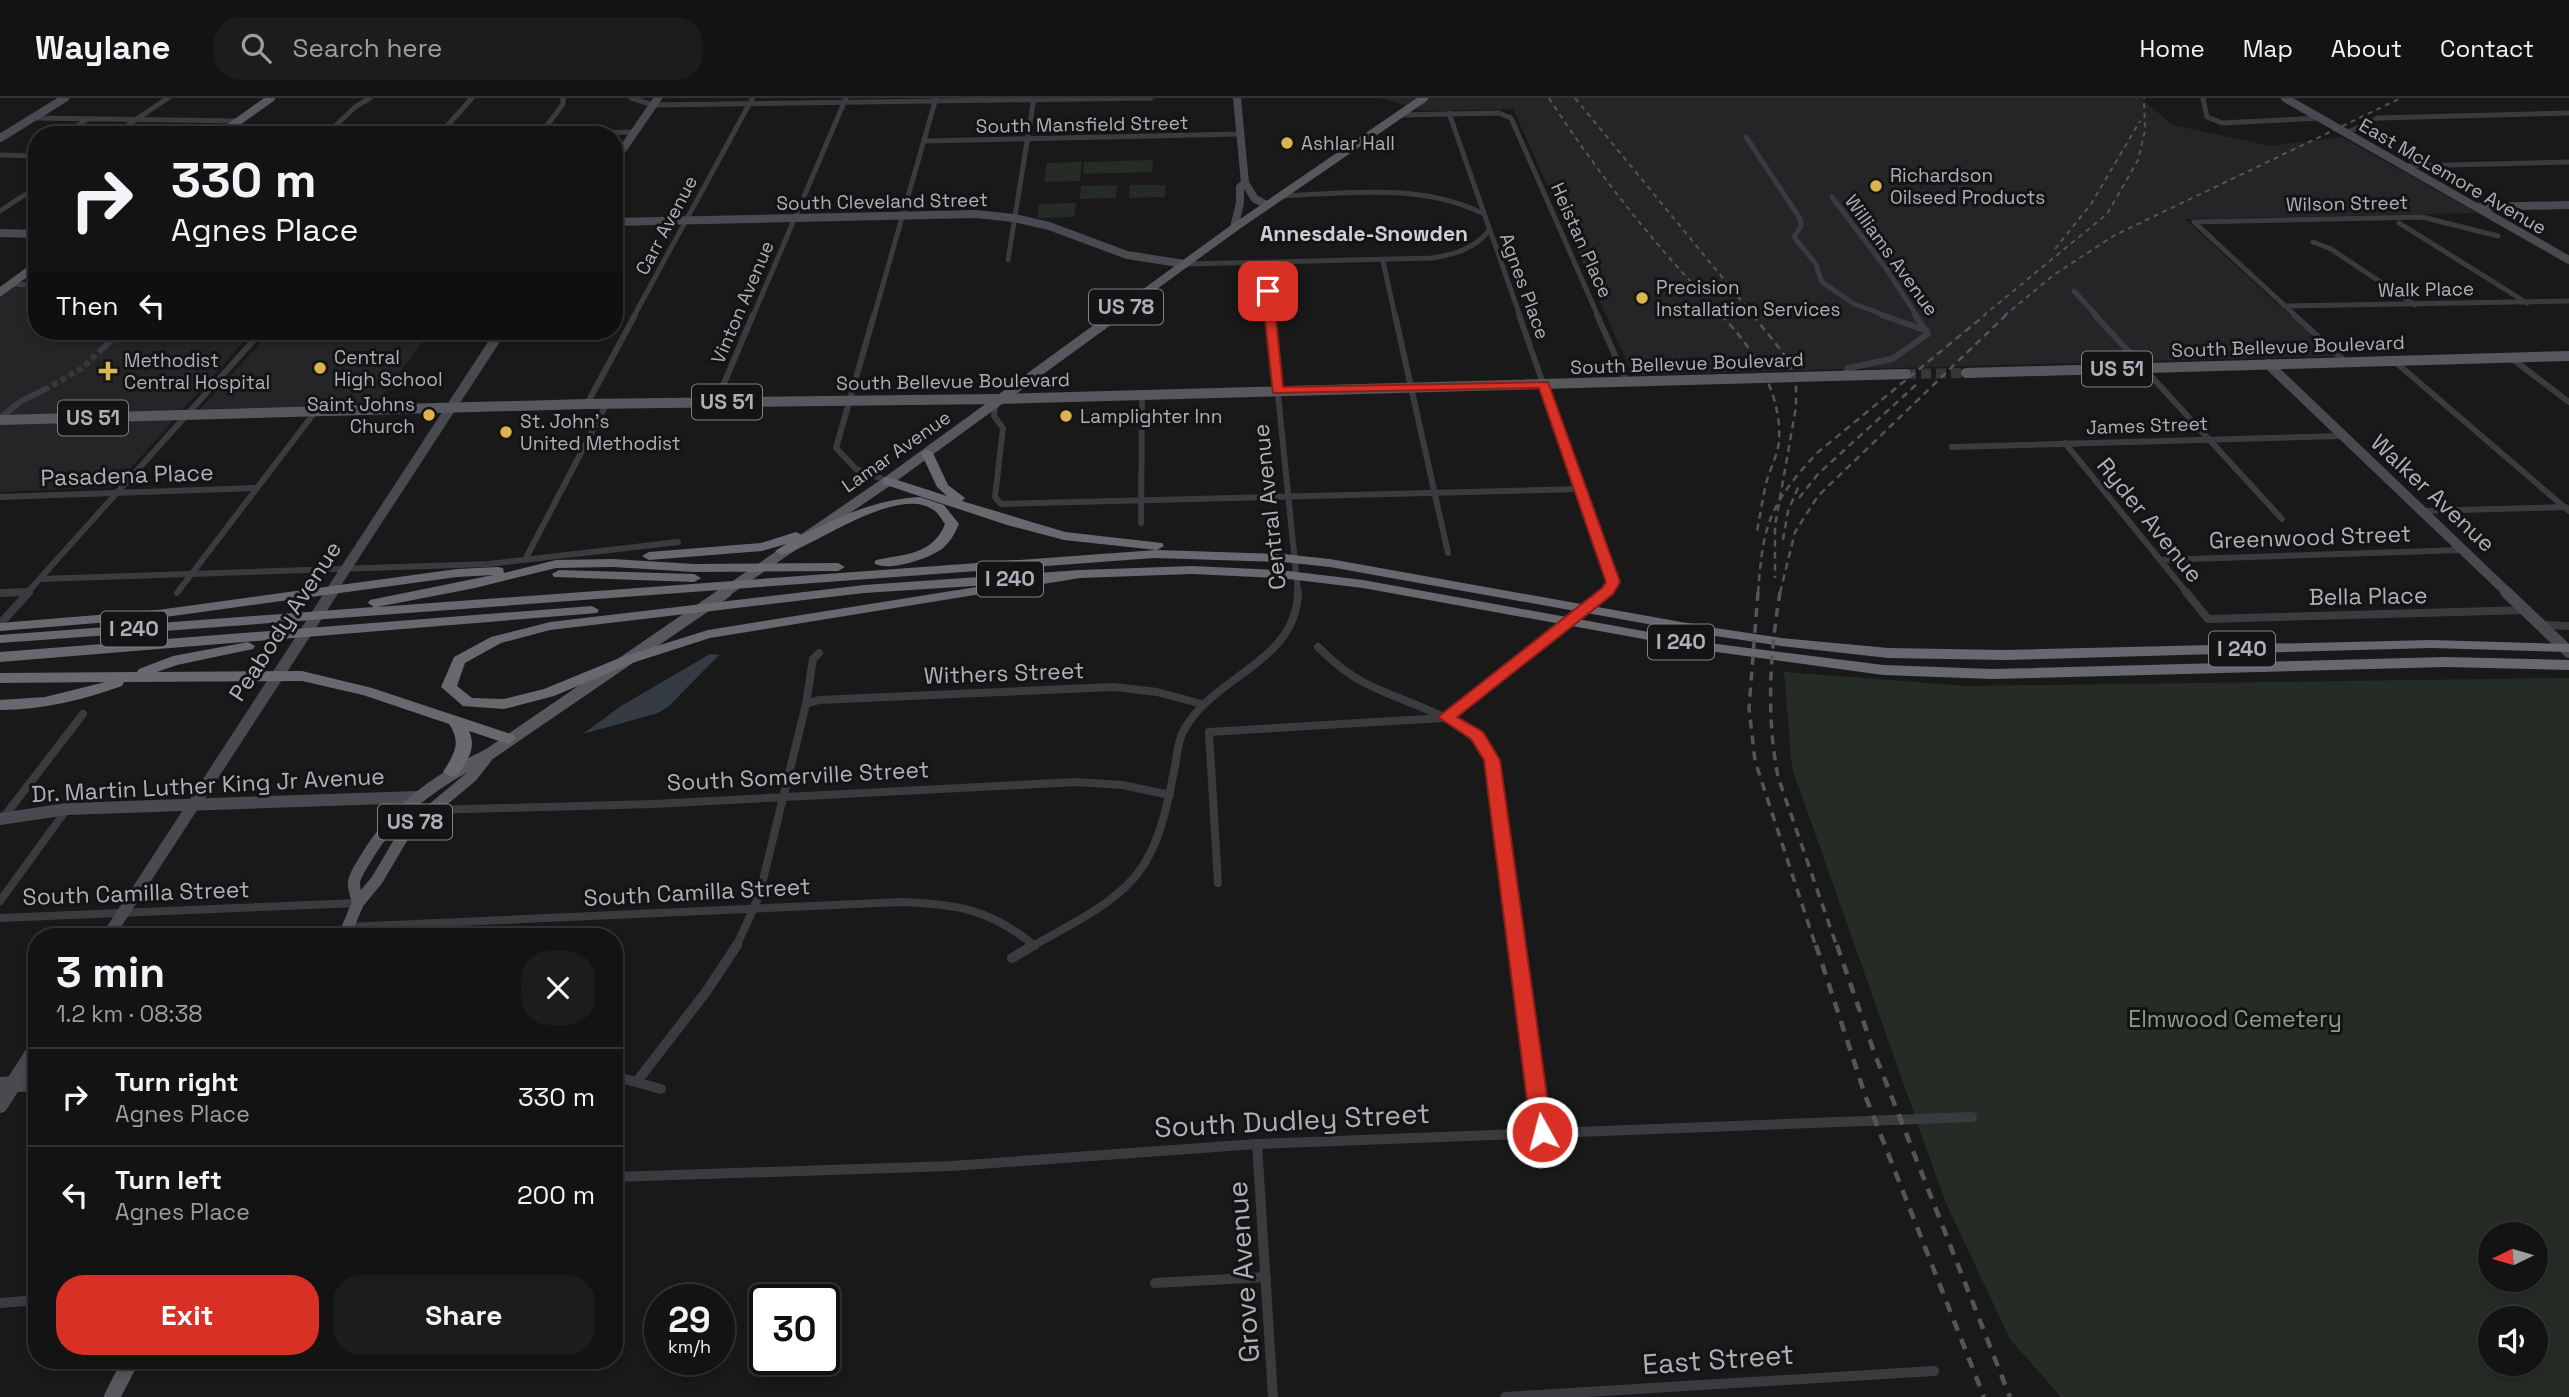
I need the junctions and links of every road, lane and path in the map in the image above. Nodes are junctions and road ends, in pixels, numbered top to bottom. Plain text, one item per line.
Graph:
1 (65, 98) edge
2 (168, 98) edge
3 (271, 98) edge
4 (370, 98) edge
5 (472, 98) edge
6 (563, 98) edge
7 (631, 98) edge
8 (1125, 98) edge
9 (1151, 98) edge
10 (1237, 98) edge
11 (1424, 98) edge
12 (2203, 98) edge
13 (2285, 98) edge
14 (846, 99) edge
15 (936, 99) edge
16 (1034, 99) edge
17 (752, 100) edge
18 (655, 101) edge
19 (1449, 113) junction
20 (1400, 115) junction
21 (2569, 116) edge
22 (33, 118) junction
23 (2320, 118) junction
24 (88, 119) junction
25 (136, 119) junction
26 (239, 121) junction
27 (77, 126) edge
28 (126, 126) edge
29 (232, 126) edge
30 (335, 126) edge
31 (447, 126) edge
32 (546, 126) edge
33 (623, 132) edge
34 (635, 132) junction
35 (2346, 133) junction
36 (1240, 134) junction
37 (1746, 137) dead end
38 (0, 138) edge
39 (1027, 139) junction
40 (925, 141) junction
41 (623, 149) edge
42 (0, 155) edge
43 (28, 156) edge
44 (2569, 162) edge
45 (2406, 166) junction
46 (1245, 183) junction
47 (28, 193) edge
48 (1282, 196) junction
49 (1832, 197) dead end
50 (1267, 205) junction
51 (2569, 205) edge
52 (2478, 207) junction
53 (0, 211) edge
54 (1482, 213) junction
55 (904, 215) junction
56 (795, 218) junction
57 (1014, 218) junction
58 (687, 220) junction
59 (623, 222) edge
60 (2399, 223) dead end
61 (1234, 228) junction
62 (1489, 231) junction
63 (0, 233) edge
64 (28, 234) edge
65 (2498, 236) dead end
66 (2313, 242) dead end
67 (1008, 260) dead end
68 (2569, 260) edge
69 (1382, 261) junction
70 (1265, 263) junction
71 (1185, 264) junction
72 (28, 272) edge
73 (28, 284) edge
74 (10, 285) junction
75 (2074, 291) dead end
76 (0, 292) edge
77 (2569, 301) edge
78 (2527, 303) junction
79 (2415, 305) junction
80 (2284, 306) junction
81 (1927, 331) junction
82 (623, 338) edge
83 (111, 340) edge
84 (254, 340) edge
85 (495, 340) edge
86 (622, 340) edge
87 (101, 349) tunnel mouth
88 (2569, 356) edge
89 (2511, 358) junction
90 (2393, 360) junction
91 (2346, 362) junction
92 (2268, 364) junction
93 (2142, 368) junction
94 (1966, 373) tunnel mouth
95 (1906, 374) tunnel mouth
96 (1844, 376) junction
97 (1627, 382) junction
98 (1543, 384) junction
99 (1412, 388) junction
100 (44, 390) tunnel mouth
101 (1278, 391) junction
102 (1142, 394) junction
103 (997, 400) junction
104 (851, 401) junction
105 (716, 402) junction
106 (2569, 402) edge
107 (607, 403) junction
108 (587, 404) junction
109 (450, 408) junction
110 (315, 412) junction
111 (185, 415) junction
112 (0, 419) edge
113 (2342, 436) junction
114 (2206, 439) junction
115 (2065, 443) junction
116 (1952, 447) dead end
117 (927, 453) junction
118 (888, 481) junction
119 (256, 488) junction
120 (1580, 489) junction
121 (118, 493) junction
122 (1436, 493) junction
123 (0, 497) edge
124 (1288, 497) junction
125 (1140, 502) junction
126 (972, 508) junction
127 (2567, 508) edge
128 (2423, 511) junction
129 (2282, 519) dead end
130 (1141, 523) dead end
131 (811, 531) junction
132 (678, 542) dead end
133 (2462, 550) junction
134 (782, 551) junction
135 (1448, 553) dead end
136 (1215, 555) junction
137 (526, 558) junction
138 (2160, 560) junction
139 (556, 564) junction
140 (346, 569) junction
141 (1080, 574) junction
142 (191, 575) junction
143 (41, 579) junction
144 (697, 583) junction
145 (0, 593) edge
146 (29, 593) junction
147 (177, 593) dead end
148 (666, 607) junction
149 (371, 608) junction
150 (2528, 610) junction
151 (2208, 619) joint
152 (2542, 625) junction
153 (0, 626) edge
154 (2569, 626) edge
155 (0, 639) edge
156 (264, 640) junction
157 (1318, 647) dead end
158 (2569, 650) edge
159 (819, 653) dead end
160 (0, 657) edge
161 (627, 660) junction
162 (2546, 664) joint
163 (2569, 665) edge
164 (0, 678) edge
165 (806, 704) junction
166 (1202, 704) junction
167 (0, 705) edge
168 (83, 714) dead end
169 (1446, 717) junction
170 (453, 719) junction
171 (508, 739) junction
172 (488, 755) junction
173 (451, 772) junction
174 (1170, 795) junction
175 (782, 796) junction
176 (418, 797) junction
177 (194, 804) junction
178 (67, 809) junction
179 (428, 810) junction
180 (2, 819) edge
181 (1218, 883) dead end
182 (0, 901) edge
183 (358, 903) junction
184 (755, 908) junction
185 (123, 913) junction
186 (0, 918) edge
187 (113, 928) edge
188 (348, 928) edge
189 (414, 928) edge
190 (1035, 946) junction
191 (1012, 958) dead end
192 (28, 1059) edge
193 (623, 1078) edge
194 (638, 1080) junction
195 (28, 1083) edge
196 (7, 1084) edge
197 (661, 1089) dead end
198 (0, 1105) edge
199 (1972, 1117) dead end
200 (1542, 1132) junction
201 (1257, 1144) junction
202 (623, 1177) edge
203 (1266, 1277) junction
204 (1156, 1283) dead end
205 (28, 1301) edge
206 (0, 1303) edge
207 (126, 1369) edge
208 (1934, 1371) dead end
209 (112, 1397) edge
210 (1273, 1397) edge
211 (1505, 1397) edge

1 - 22 main road
2 - 25 street
3 - 26 main road
4 - 30 street
5 - 31 street
6 - 32 street
7 - 18 street
8 - 9 street
8 - 16 street
10 - 36 main road
11 - 20 main road, Lamar Avenue / US 78
12 - 23 street
13 - 23 main road, East McLemore Avenue
14 - 15 street
14 - 17 street
14 - 56 street, Vinton Avenue
15 - 16 street
15 - 40 street
16 - 39 street
17 - 18 street
17 - 58 street, Carr Avenue
18 - 34 main road
19 - 20 street
19 - 54 street, Agnes Place
19 - 97 street, Heistan Place
20 - 48 main road, Lamar Avenue / US 78
21 - 35 street
22 - 24 street
22 - 38 main road
23 - 35 main road, East McLemore Avenue
24 - 25 street
24 - 27 street
25 - 26 street
25 - 28 street
26 - 29 main road
33 - 34 street
34 - 41 main road
35 - 45 main road, East McLemore Avenue
36 - 39 street, South Mansfield Street
36 - 46 main road
37 - 81 street, Williams Avenue
39 - 40 street, South Mansfield Street
39 - 57 street
40 - 55 street
42 - 43 street
44 - 45 street
45 - 52 main road, East McLemore Avenue
46 - 50 main road
46 - 61 main road
47 - 53 street
48 - 50 main road, Lamar Avenue / US 78
48 - 54 street
49 - 81 street, Williams Avenue
50 - 61 main road, Lamar Avenue / US 78
51 - 52 main road
52 - 68 main road, East McLemore Avenue
54 - 62 street, Agnes Place
55 - 56 main road, South Cleveland Street
55 - 57 main road, South Cleveland Street
55 - 104 street
56 - 58 main road, South Cleveland Street
56 - 105 street, Vinton Avenue
57 - 67 street
57 - 71 main road, South Cleveland Street
58 - 59 main road, South Cleveland Street
58 - 82 street, Carr Avenue
60 - 78 street
61 - 71 main road, Lamar Avenue / US 78
62 - 69 street
62 - 98 street, Agnes Place
63 - 64 main road
65 - 80 street, Wilson Street
66 - 79 street
69 - 70 street
69 - 99 street
70 - 71 street
70 - 101 street, Central Avenue
71 - 103 main road, Lamar Avenue / US 78
72 - 74 main road
73 - 74 street
74 - 76 main road
75 - 93 street
77 - 78 street, Walk Place
78 - 79 street, Walk Place
79 - 80 street, Walk Place
80 - 91 street
81 - 96 street, Williams Avenue
83 - 87 street
84 - 111 street
85 - 109 main road, Peabody Avenue
86 - 108 street, Carr Avenue
88 - 89 main road, South Bellevue Boulevard / US 51
89 - 90 main road, South Bellevue Boulevard / US 51
89 - 106 street
90 - 91 main road, South Bellevue Boulevard / US 51
90 - 127 street
91 - 92 main road, South Bellevue Boulevard / US 51
92 - 93 main road, South Bellevue Boulevard / US 51
92 - 113 main road, Walker Avenue
93 - 94 main road, South Bellevue Boulevard / US 51
93 - 114 street
95 - 96 main road, South Bellevue Boulevard / US 51
96 - 97 main road, South Bellevue Boulevard / US 51
97 - 98 main road, South Bellevue Boulevard / US 51
98 - 99 main road, South Bellevue Boulevard / US 51
98 - 120 street, Agnes Place
99 - 101 main road, South Bellevue Boulevard / US 51
99 - 122 street
100 - 112 street
101 - 102 main road, South Bellevue Boulevard / US 51
101 - 124 street, Central Avenue
102 - 103 main road, South Bellevue Boulevard / US 51
102 - 125 street
103 - 104 main road, South Bellevue Boulevard / US 51
103 - 117 main road, Lamar Avenue / US 78
103 - 125 street
104 - 105 main road, South Bellevue Boulevard / US 51
104 - 118 street
105 - 107 main road, South Bellevue Boulevard / US 51
107 - 108 main road, South Bellevue Boulevard / US 51
107 - 137 street
108 - 109 main road, South Bellevue Boulevard / US 51
109 - 110 main road, South Bellevue Boulevard / US 51
109 - 140 main road, Peabody Avenue
110 - 111 main road, South Bellevue Boulevard / US 51
110 - 119 street
111 - 112 main road, South Bellevue Boulevard / US 51
111 - 121 street
113 - 114 street, James Street
113 - 128 main road, Walker Avenue
114 - 115 street, James Street
114 - 129 street
115 - 116 street, James Street
115 - 138 street, Ryder Avenue
117 - 118 main road, Lamar Avenue / US 78
117 - 126 highway
118 - 126 highway
118 - 131 main road, Lamar Avenue / US 78
119 - 121 street, Pasadena Place
119 - 142 street
120 - 122 street
120 - 169 street, Agnes Place
121 - 123 street, Pasadena Place
121 - 143 street
122 - 124 street
122 - 135 street
124 - 125 street
124 - 166 street, Central Avenue
125 - 130 street
126 - 136 highway
127 - 128 street, Greenwood Street
128 - 133 main road, Walker Avenue
131 - 134 main road, Lamar Avenue / US 78
131 - 139 highway
132 - 137 street
133 - 138 street, Greenwood Street
133 - 150 main road, Walker Avenue
134 - 139 highway
134 - 161 main road, Lamar Avenue / US 78
136 - 144 highway, I 240
136 - 158 highway, I 240
137 - 140 street
138 - 151 street, Ryder Avenue
139 - 149 highway
140 - 142 street
140 - 177 main road, Peabody Avenue
141 - 148 highway, I 240
141 - 161 highway
141 - 162 highway, I 240
142 - 143 street
142 - 147 street
143 - 146 street
144 - 149 highway, I 240
144 - 153 highway
145 - 146 street
146 - 153 street
148 - 156 highway
148 - 161 highway
149 - 155 highway, I 240
150 - 151 street, Bella Place
150 - 152 main road, Walker Avenue
152 - 154 street
152 - 158 main road, Walker Avenue
156 - 160 highway, I 240
156 - 167 highway
157 - 169 street
159 - 165 street
161 - 171 main road, Lamar Avenue / US 78
162 - 163 highway, I 240
164 - 170 highway
165 - 166 street, Withers Street
165 - 175 street
166 - 174 street, Central Avenue
168 - 180 street
169 - 181 street
169 - 200 street
170 - 171 highway
170 - 173 highway
171 - 172 main road, Lamar Avenue / US 78
172 - 173 main road, US 78
172 - 179 main road, US 78
173 - 176 main road, US 78
174 - 175 street, South Somerville Street
174 - 190 street, Central Avenue
175 - 179 street, South Somerville Street
175 - 184 street
176 - 177 main road, Dr. Martin Luther King Jr Avenue
176 - 183 main road, US 78
177 - 178 main road, Dr. Martin Luther King Jr Avenue
177 - 185 main road, Peabody Avenue
178 - 180 main road, Dr. Martin Luther King Jr Avenue
178 - 182 street
179 - 183 main road, US 78
183 - 185 street, South Camilla Street
183 - 188 main road, US 78
184 - 189 street, South Camilla Street
184 - 190 street, South Camilla Street
184 - 194 street
185 - 186 street, South Camilla Street
185 - 187 main road, Peabody Avenue
190 - 191 street, Central Avenue
192 - 196 main road
193 - 194 street
194 - 197 street
195 - 196 main road
196 - 198 main road
199 - 200 street, South Dudley Street
200 - 201 street, South Dudley Street
201 - 202 street, South Dudley Street
201 - 203 street, Grove Avenue
203 - 204 street
203 - 210 street, Grove Avenue
205 - 206 street
207 - 209 main road
208 - 211 street, East Street

